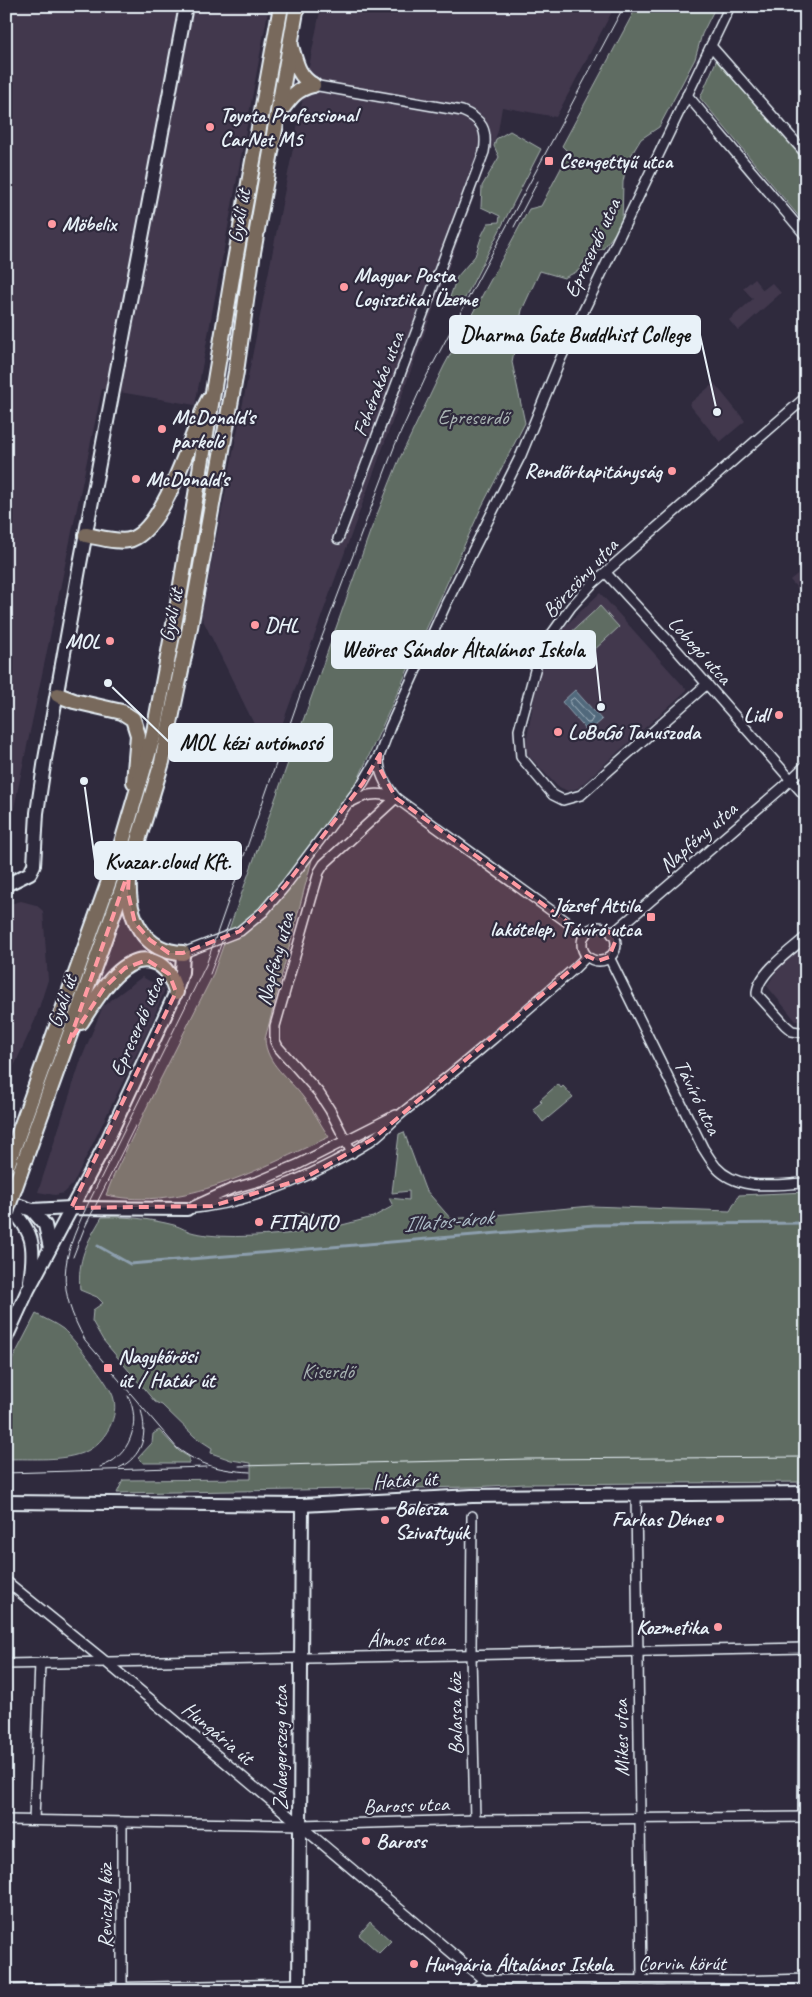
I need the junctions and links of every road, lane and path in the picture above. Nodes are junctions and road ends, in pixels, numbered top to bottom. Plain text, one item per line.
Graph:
1 (186, 6) edge
2 (281, 6) edge
3 (297, 6) edge
4 (730, 6) edge
5 (290, 45) junction
6 (711, 46) junction
7 (313, 85) junction
8 (687, 95) junction
9 (277, 117) junction
10 (806, 154) edge
11 (806, 236) edge
12 (215, 387) junction
13 (806, 397) edge
14 (86, 535) junction
15 (338, 538) dead end
16 (606, 574) junction
17 (707, 684) junction
18 (58, 695) junction
19 (380, 754) junction
20 (806, 765) edge
21 (791, 780) junction
22 (806, 797) edge
23 (136, 798) junction
24 (396, 798) junction
25 (346, 805) junction
26 (129, 870) junction
27 (6, 885) edge
28 (612, 934) junction
29 (585, 935) junction
30 (806, 937) edge
31 (183, 953) junction
32 (587, 956) junction
33 (609, 957) junction
34 (176, 992) junction
35 (806, 1034) edge
36 (69, 1042) junction
37 (406, 1109) junction
38 (345, 1140) junction
39 (352, 1153) junction
40 (7, 1168) edge
41 (806, 1183) edge
42 (6, 1202) edge
43 (71, 1208) junction
44 (187, 1209) junction
45 (32, 1210) junction
46 (6, 1212) edge
47 (50, 1248) junction
48 (28, 1290) junction
49 (6, 1338) edge
50 (806, 1493) edge
51 (636, 1495) junction
52 (6, 1502) edge
53 (302, 1505) junction
54 (805, 1512) edge
55 (472, 1516) dead end
56 (6, 1581) edge
57 (805, 1648) edge
58 (638, 1652) junction
59 (471, 1655) junction
60 (301, 1658) junction
61 (106, 1662) junction
62 (40, 1663) junction
63 (6, 1664) edge
64 (804, 1817) edge
65 (640, 1819) junction
66 (6, 1820) edge
67 (34, 1820) junction
68 (476, 1820) junction
69 (122, 1822) junction
70 (300, 1825) junction
71 (806, 1979) edge
72 (484, 1980) junction
73 (642, 1980) junction
74 (742, 1981) junction
75 (299, 1987) edge
76 (122, 1989) edge
77 (6, 1990) edge
78 (472, 1991) edge
79 (497, 1991) edge
80 (732, 1991) edge

1 - 14 street
2 - 12 main road, Gyáli út
3 - 5 main road, Gyáli út
4 - 6 street, Epreserdő utca
5 - 7 main road
5 - 9 main road, Gyáli út
6 - 8 street, Epreserdő utca
6 - 10 street
7 - 9 main road
7 - 15 street, Fehérakác utca
8 - 11 street
8 - 19 street, Epreserdő utca
9 - 26 main road, Gyáli út
12 - 14 main road
12 - 23 main road, Gyáli út
13 - 16 street, Börzsöny utca
14 - 18 street
16 - 17 street, Lobogó utca
16 - 17 street, Börzsöny utca
17 - 21 street, Lobogó utca
18 - 23 main road
18 - 27 street
19 - 24 street, Epreserdő utca
19 - 25 street, Epreserdő utca
20 - 21 street, Napfény utca
21 - 22 street, Lobogó utca
21 - 28 street, Napfény utca
23 - 40 main road, Gyáli út
24 - 25 street, Epreserdő utca
24 - 29 street, Epreserdő utca
24 - 38 street, Napfény utca
25 - 31 street, Epreserdő utca
26 - 31 main road
26 - 36 main road, Gyáli út
28 - 29 street
28 - 33 street
29 - 32 street
30 - 35 street
31 - 34 street, Epreserdő utca
32 - 33 street
32 - 37 street
33 - 41 street, Távíró utca
34 - 36 main road
34 - 43 street, Epreserdő utca
36 - 46 main road, Gyáli út, bridge
37 - 38 street
37 - 39 street
38 - 39 street, Napfény utca
38 - 44 street
39 - 44 street
42 - 45 street
42 - 48 street
43 - 44 street
43 - 45 street
43 - 47 street, Epreserdő utca
45 - 47 street
47 - 48 street, Epreserdő utca
48 - 49 street
50 - 51 street, Határ út
51 - 53 street, Határ út
51 - 58 street, Mikes utca
52 - 53 street, Határ út
53 - 60 street, Zalaegerszeg utca
54 - 57 street
55 - 59 street, Balassa köz
56 - 61 street, Hungária út
57 - 58 street, Álmos utca
57 - 64 street
58 - 59 street, Álmos utca
58 - 65 street, Mikes utca
59 - 60 street, Álmos utca
59 - 68 street, Balassa köz
60 - 61 street, Álmos utca
60 - 70 street, Zalaegerszeg utca
61 - 62 street, Álmos utca
61 - 70 street, Hungária út
62 - 63 street, Álmos utca
62 - 67 street
64 - 65 street, Baross utca
65 - 68 street, Baross utca
65 - 73 street, Mikes utca
66 - 67 street, Baross utca
67 - 69 street, Baross utca
68 - 70 street, Baross utca
69 - 70 street, Baross utca
69 - 76 street, Reviczky köz
70 - 72 street, Hungária út
70 - 75 street, Zalaegerszeg utca
71 - 74 street, Corvin körút
72 - 73 street, Corvin körút
72 - 78 street
72 - 79 street, Hungária út
73 - 74 street, Corvin körút
74 - 80 street
75 - 76 street
76 - 77 street

